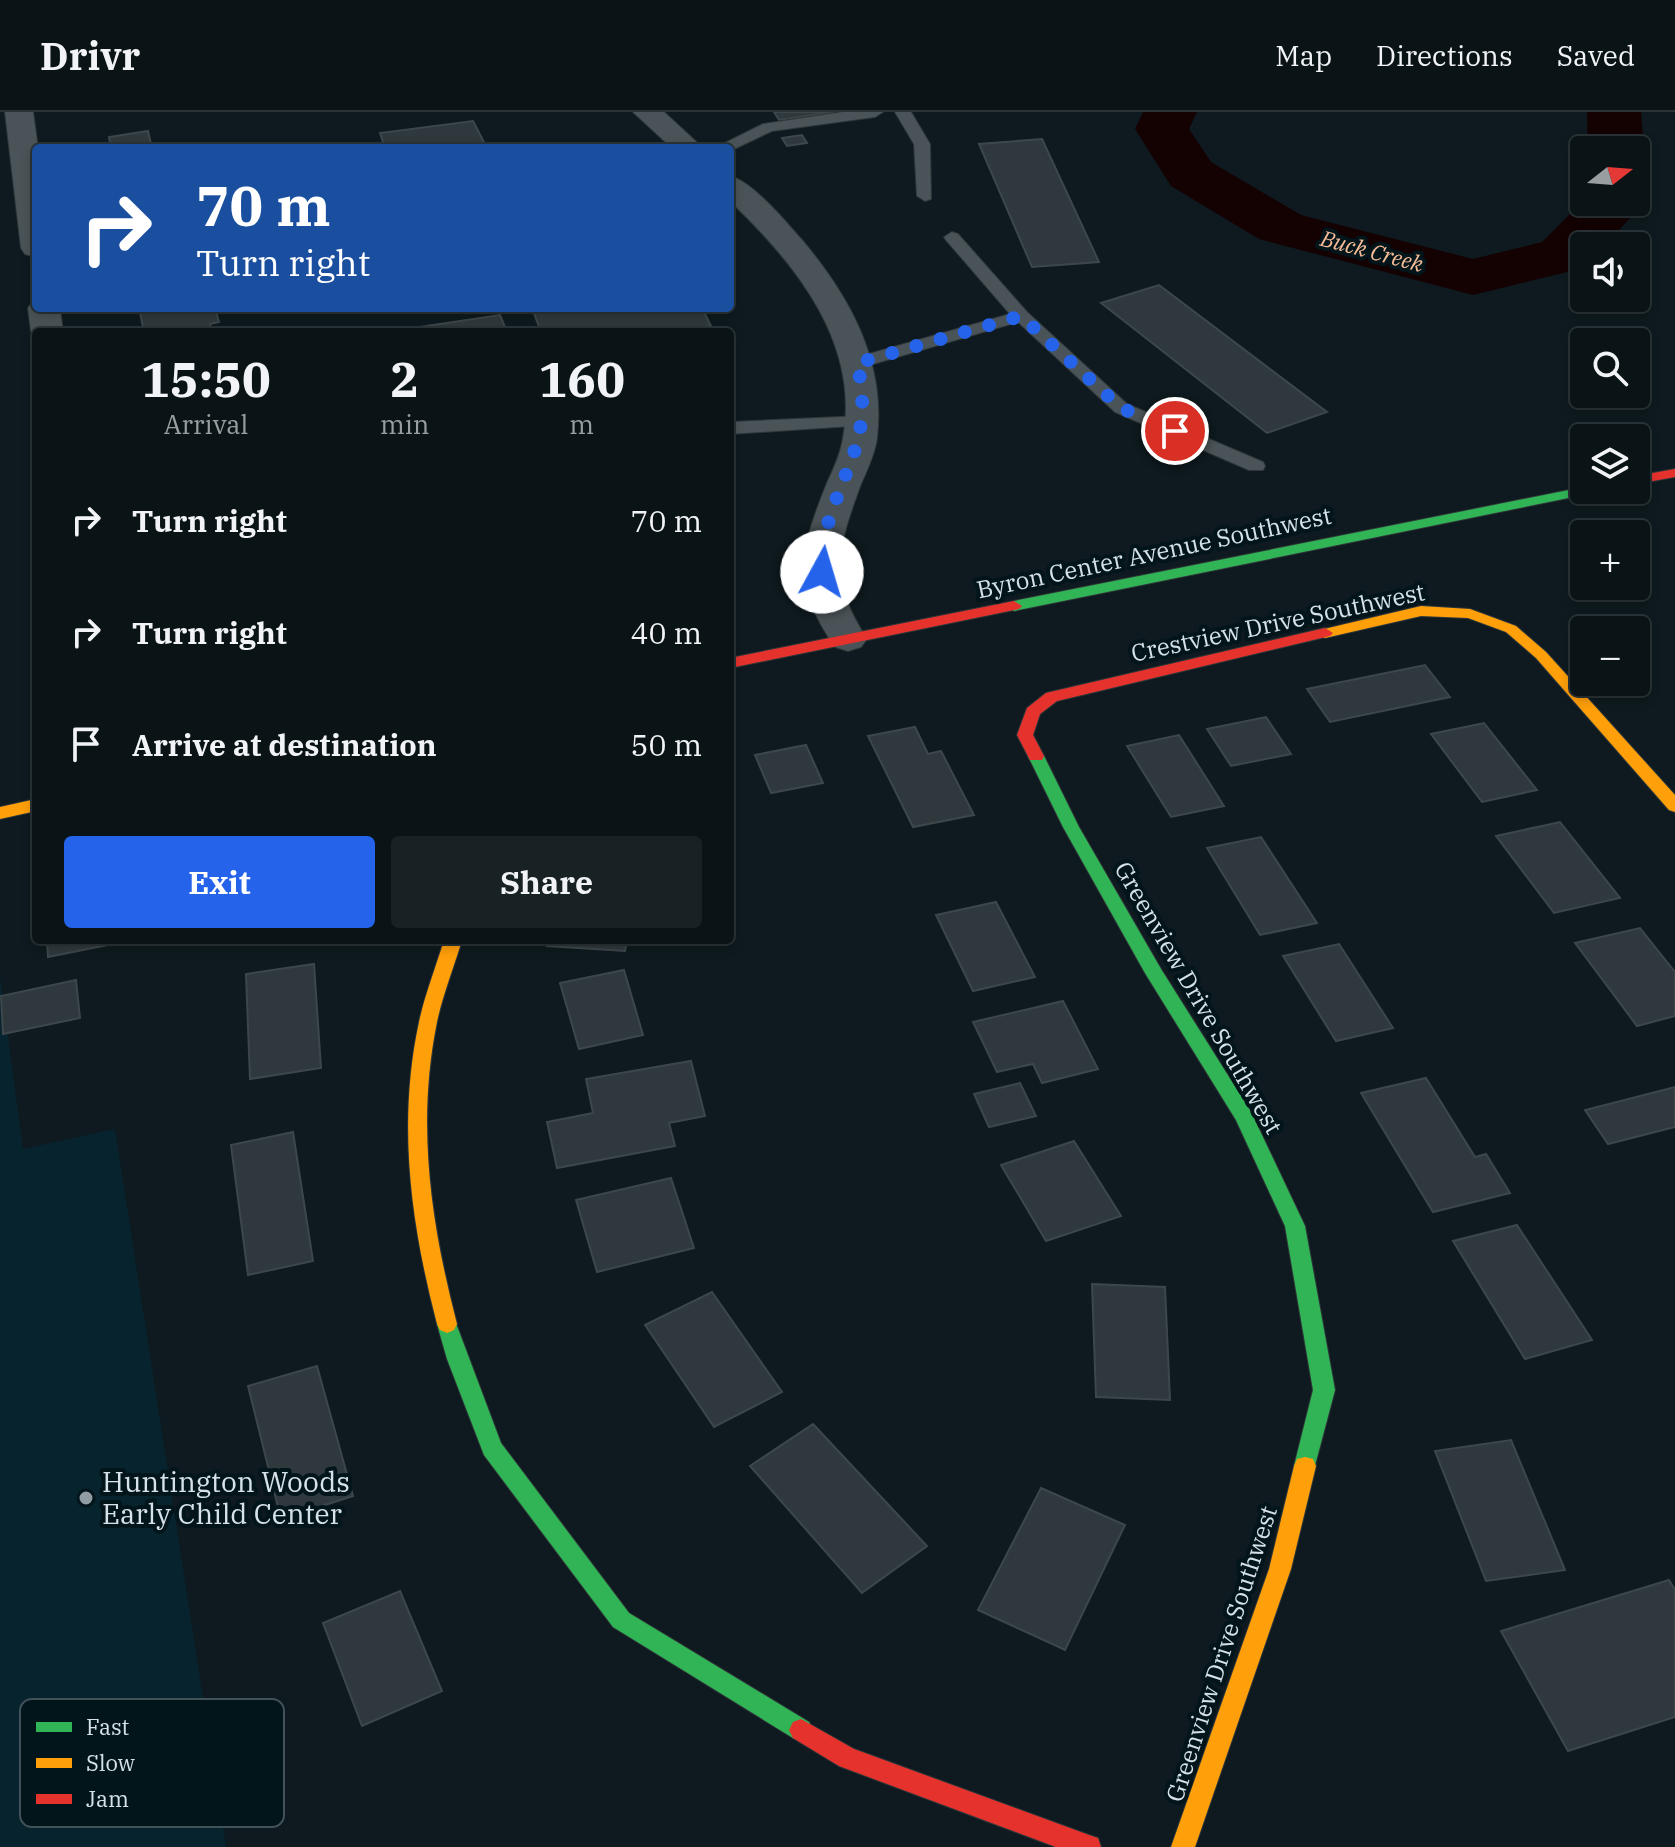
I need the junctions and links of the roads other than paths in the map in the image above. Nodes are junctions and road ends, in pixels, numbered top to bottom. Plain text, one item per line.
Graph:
1 (19, 112) edge
2 (647, 112) edge
3 (757, 112) edge
4 (875, 112) edge
5 (903, 112) edge
6 (768, 127) junction
7 (684, 144) edge
8 (732, 144) edge
9 (734, 189) edge
10 (925, 196) dead end
11 (32, 216) edge
12 (952, 237) dead end
13 (1021, 316) junction
14 (857, 363) junction
15 (861, 421) junction
16 (734, 428) edge
17 (1256, 466) dead end
18 (1675, 473) edge
19 (1650, 477) edge
20 (1570, 494) edge
21 (848, 639) junction
22 (734, 662) edge
23 (1052, 697) joint
24 (32, 806) edge
25 (1675, 806) edge
26 (0, 813) edge
27 (452, 944) edge
28 (1089, 1847) edge
29 (1183, 1847) edge

1 - 11 street
2 - 7 street
3 - 6 lane
4 - 6 lane
5 - 10 lane
6 - 8 lane
9 - 14 street
12 - 13 lane
13 - 14 lane
13 - 17 lane
14 - 15 street
15 - 16 lane
15 - 21 street
18 - 19 street
20 - 21 street, Byron Center Avenue Southwest
21 - 22 street, Byron Center Avenue Southwest
23 - 25 street, Crestview Drive Southwest
23 - 29 street, Greenview Drive Southwest
24 - 26 street
27 - 28 street

